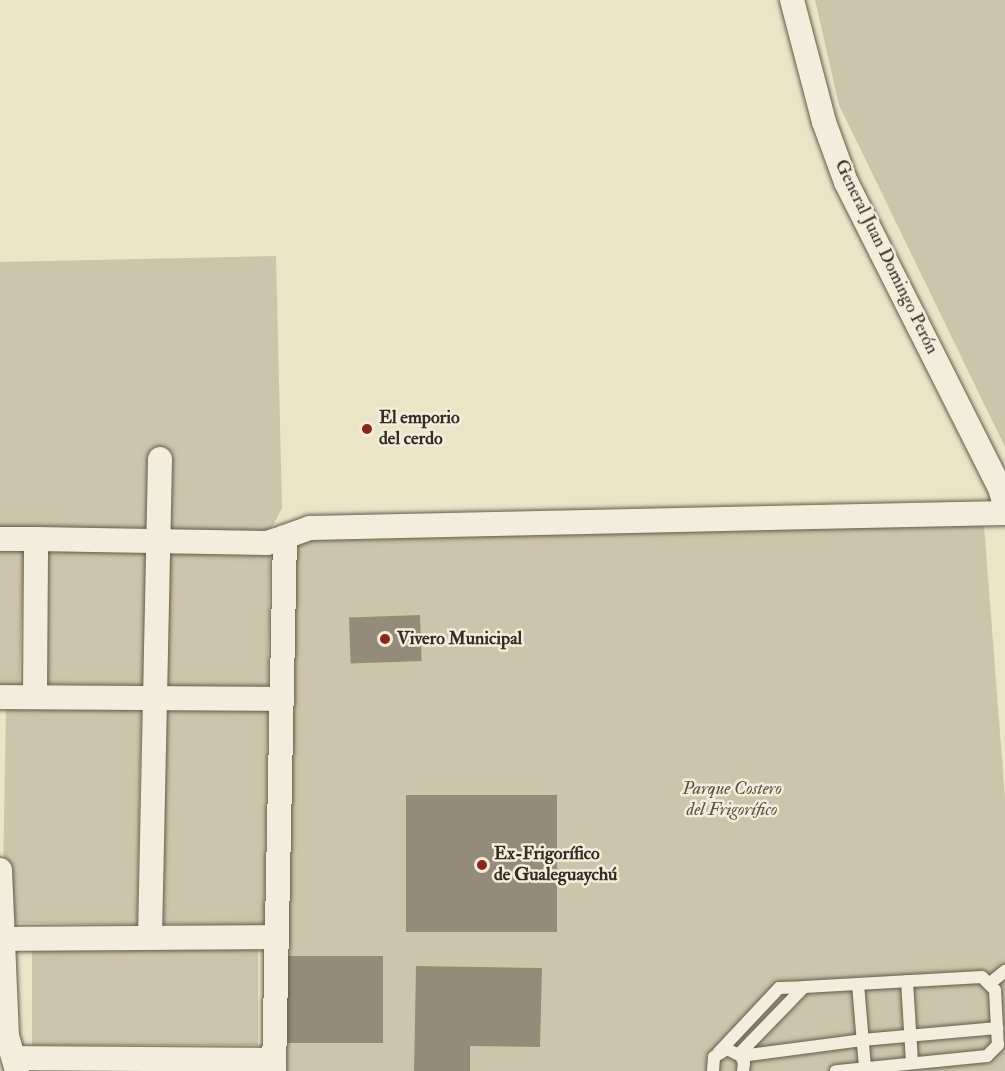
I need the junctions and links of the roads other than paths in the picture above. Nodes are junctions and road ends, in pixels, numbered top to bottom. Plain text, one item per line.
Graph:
1 (792, 0) edge
2 (160, 459) dead end
3 (1005, 505) edge
4 (1005, 513) edge
5 (285, 537) junction
6 (0, 539) edge
7 (36, 539) junction
8 (159, 542) junction
9 (0, 697) edge
10 (35, 697) junction
11 (155, 698) junction
12 (282, 699) junction
13 (0, 870) edge
14 (277, 937) junction
15 (150, 938) junction
16 (3, 939) junction
17 (1005, 970) edge
18 (907, 981) junction
19 (858, 984) junction
20 (989, 984) junction
21 (804, 987) junction
22 (997, 1028) junction
23 (910, 1036) junction
24 (862, 1040) junction
25 (718, 1053) junction
26 (740, 1055) junction
27 (912, 1063) junction
28 (16, 1064) edge
29 (274, 1066) edge
30 (865, 1068) junction
31 (713, 1071) edge
32 (743, 1071) edge
33 (836, 1071) edge

1 - 3 street, General Juan Domingo Perón
2 - 8 street
4 - 5 street
5 - 8 street
5 - 12 street
6 - 7 street
7 - 8 street
7 - 10 street
8 - 11 street
9 - 10 street
10 - 11 street
11 - 12 street
11 - 15 street
12 - 14 street
13 - 16 street
14 - 15 street
14 - 29 street
15 - 16 street
16 - 28 street
17 - 20 lane
18 - 19 lane
18 - 20 lane
18 - 23 lane
19 - 21 lane
19 - 24 lane
20 - 22 lane
21 - 25 lane
21 - 26 lane
22 - 23 lane
22 - 27 lane
23 - 24 lane
23 - 27 lane
24 - 26 lane
24 - 30 lane
25 - 26 lane
25 - 31 lane
26 - 32 lane
27 - 30 lane
28 - 29 street
30 - 33 lane

